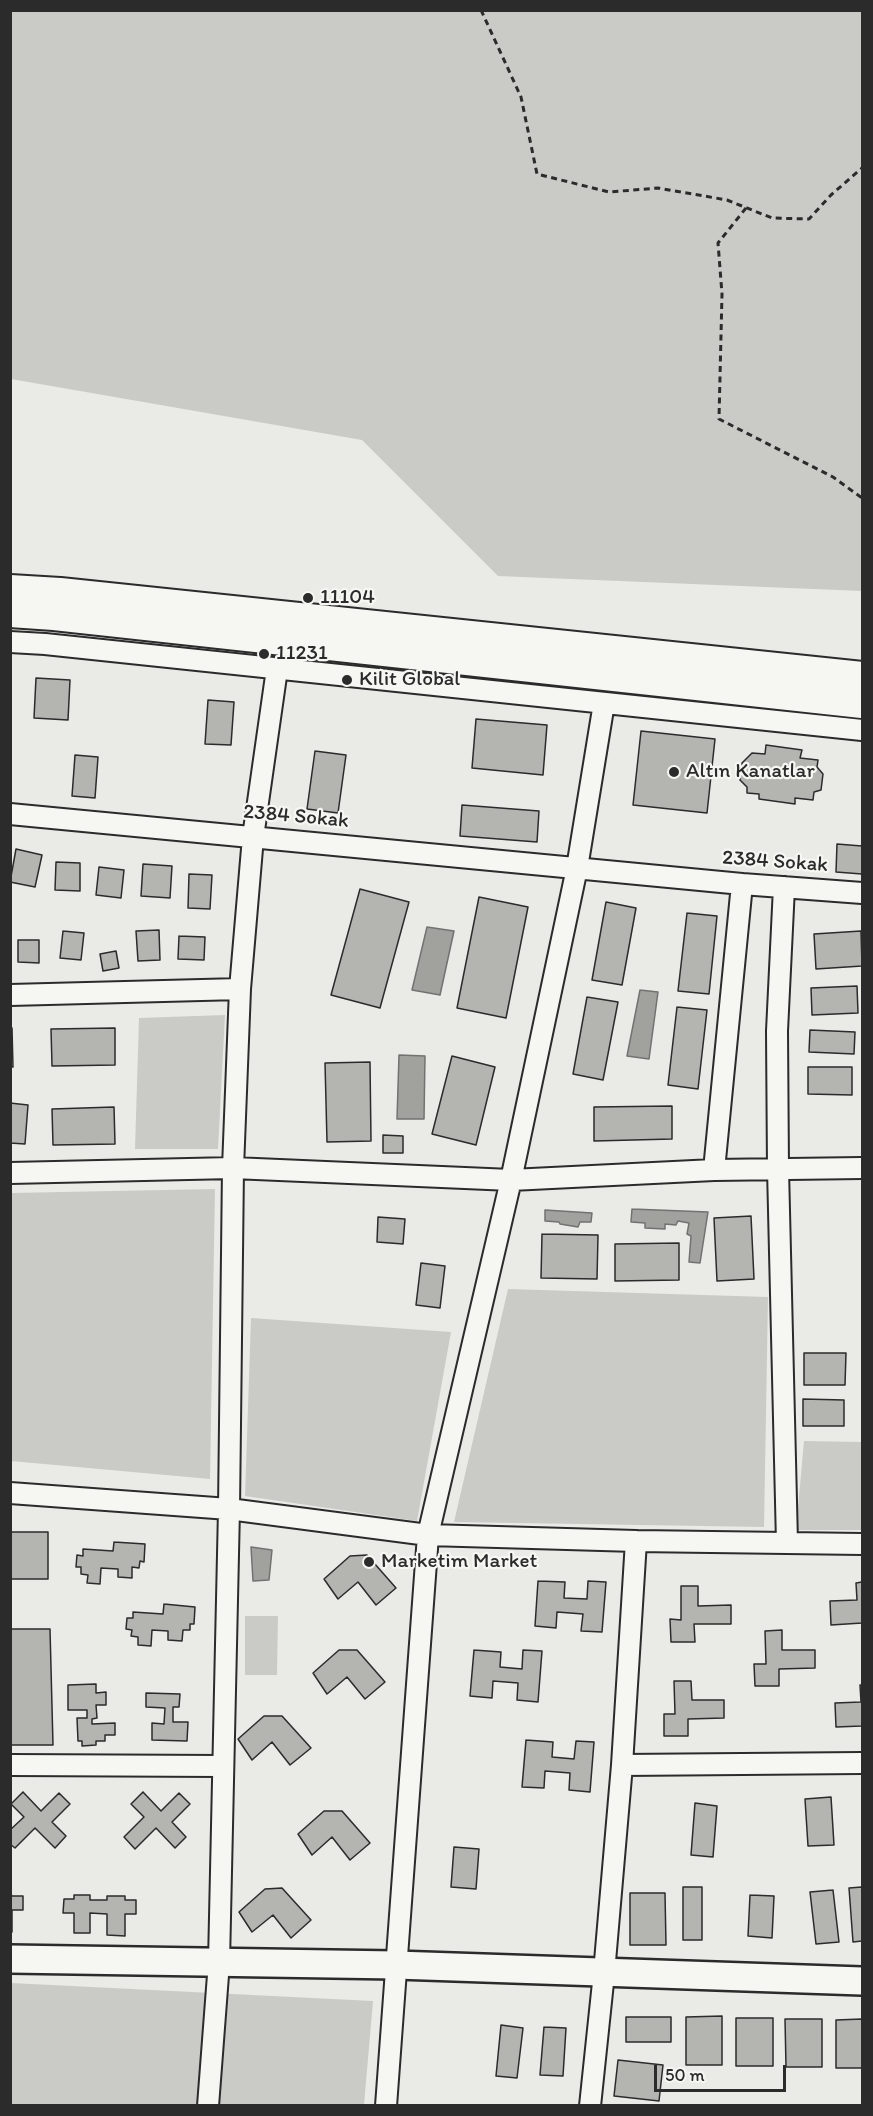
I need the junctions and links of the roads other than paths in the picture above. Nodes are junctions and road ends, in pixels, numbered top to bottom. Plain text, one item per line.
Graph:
1 (10, 590) edge
2 (10, 612) edge
3 (10, 642) edge
4 (277, 669) junction
5 (862, 677) edge
6 (604, 703) junction
7 (862, 703) edge
8 (862, 730) edge
9 (10, 814) edge
10 (253, 837) junction
11 (577, 868) junction
12 (742, 884) junction
13 (784, 887) junction
14 (862, 892) edge
15 (240, 989) junction
16 (10, 995) edge
17 (233, 1168) junction
18 (862, 1168) edge
19 (778, 1169) junction
20 (714, 1170) junction
21 (10, 1173) edge
22 (511, 1180) junction
23 (10, 1493) edge
24 (229, 1509) junction
25 (428, 1535) junction
26 (636, 1541) junction
27 (787, 1543) junction
28 (862, 1544) edge
29 (862, 1763) edge
30 (10, 1765) edge
31 (622, 1765) junction
32 (222, 1766) junction
33 (10, 1959) edge
34 (219, 1962) junction
35 (396, 1965) junction
36 (604, 1973) junction
37 (862, 1981) edge
38 (208, 2106) edge
39 (386, 2106) edge
40 (590, 2106) edge

1 - 5 main road
2 - 7 main road
3 - 4 street
4 - 6 street
4 - 10 street
6 - 8 street
6 - 11 street
9 - 10 street, 2384 Sokak
10 - 11 street, 2384 Sokak
10 - 15 street
11 - 12 street, 2384 Sokak
11 - 22 street
12 - 13 street, 2384 Sokak
12 - 20 street
13 - 14 street, 2384 Sokak
13 - 19 street
15 - 16 street
15 - 17 street
17 - 21 street
17 - 22 street
17 - 24 street
18 - 19 street
19 - 20 street
19 - 27 street
20 - 22 street
22 - 25 street
23 - 24 street
24 - 25 street
24 - 32 street
25 - 26 street
25 - 35 street
26 - 27 street
26 - 31 street
27 - 28 street
29 - 31 street
30 - 32 street
31 - 36 street
32 - 34 street
33 - 34 street
34 - 35 street
34 - 38 street
35 - 36 street
35 - 39 street
36 - 37 street
36 - 40 street

